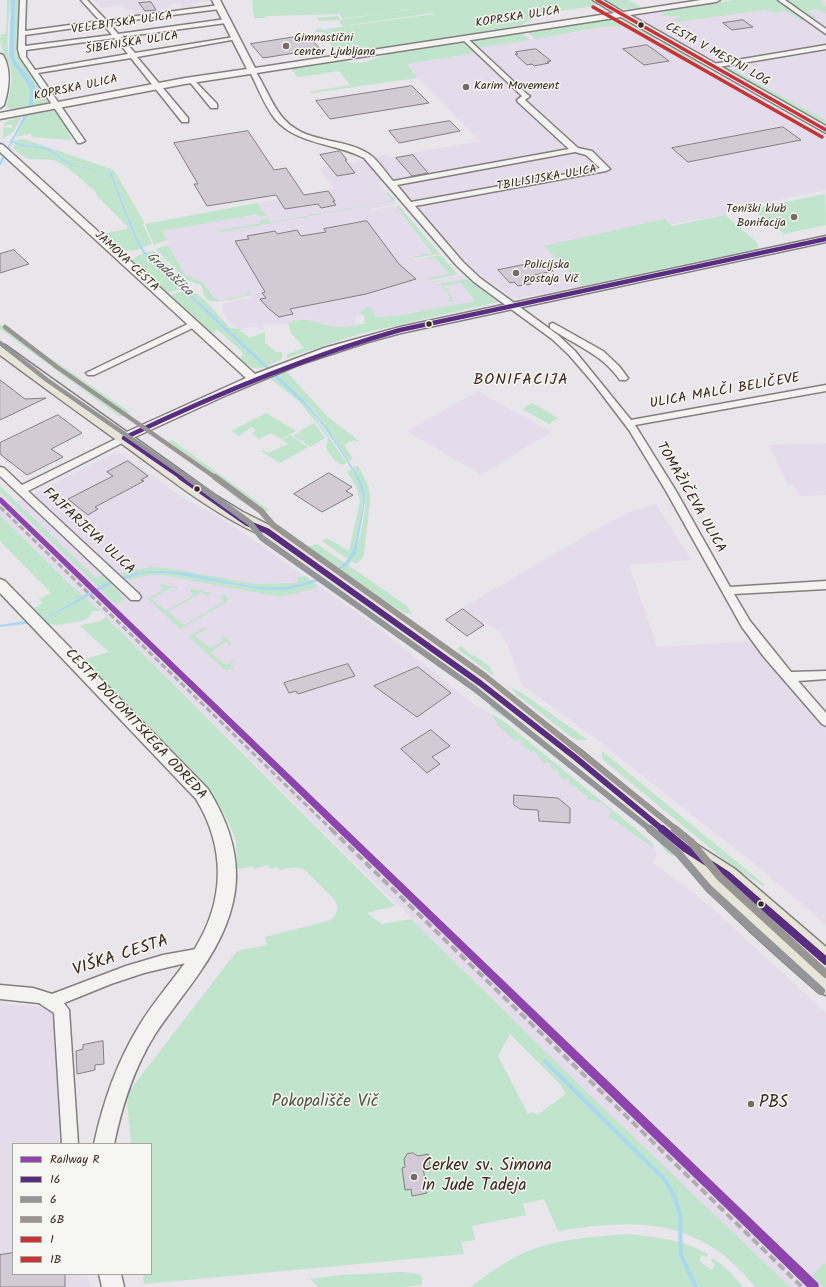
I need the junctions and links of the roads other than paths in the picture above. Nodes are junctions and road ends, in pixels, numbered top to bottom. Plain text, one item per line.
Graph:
1 (23, 0) edge
2 (84, 0) edge
3 (597, 0) edge
4 (716, 0) edge
5 (781, 0) edge
6 (218, 4) edge
7 (622, 14) junction
8 (226, 21) junction
9 (104, 22) junction
10 (826, 32) edge
11 (22, 33) junction
12 (117, 36) junction
13 (234, 39) junction
14 (465, 39) junction
15 (826, 47) edge
16 (21, 49) junction
17 (133, 55) junction
18 (0, 57) edge
19 (713, 66) junction
20 (252, 70) junction
21 (33, 72) junction
22 (191, 80) junction
23 (157, 85) junction
24 (0, 102) edge
25 (57, 105) junction
26 (214, 106) dead end
27 (0, 116) edge
28 (185, 120) dead end
29 (826, 130) edge
30 (81, 140) dead end
31 (0, 147) edge
32 (575, 150) junction
33 (392, 184) junction
34 (409, 205) junction
35 (826, 239) edge
36 (512, 305) junction
37 (531, 310) dead end
38 (194, 324) junction
39 (0, 334) edge
40 (559, 335) junction
41 (0, 348) edge
42 (91, 373) dead end
43 (253, 378) junction
44 (623, 378) dead end
45 (826, 388) edge
46 (629, 423) junction
47 (130, 435) junction
48 (0, 470) edge
49 (21, 490) junction
50 (0, 584) edge
51 (826, 585) edge
52 (726, 591) junction
53 (134, 597) dead end
54 (826, 675) edge
55 (787, 677) junction
56 (826, 721) edge
57 (685, 848) junction
58 (202, 954) junction
59 (826, 961) edge
60 (826, 985) edge
61 (0, 992) edge
62 (52, 1001) junction
63 (70, 1143) edge
64 (104, 1143) edge
65 (110, 1275) edge
66 (113, 1287) edge

1 - 11 street
2 - 9 street
3 - 7 street, CESTA V MESTNI LOG
4 - 7 street, KOPRSKA ULICA
5 - 10 street
6 - 8 street
6 - 9 street
7 - 14 street, KOPRSKA ULICA
7 - 19 street, CESTA V MESTNI LOG
8 - 12 street, VELEBITSKA ULICA
8 - 13 street
9 - 11 street
9 - 12 street
11 - 16 street
12 - 16 street, VELEBITSKA ULICA
12 - 17 street
13 - 17 street, ŠIBENIŠKA ULICA
13 - 20 street
14 - 20 street, KOPRSKA ULICA
14 - 32 street, KOPRSKA ULICA
15 - 19 street
16 - 21 street
17 - 21 street, ŠIBENIŠKA ULICA
17 - 23 street
18 - 24 street
19 - 29 street, CESTA V MESTNI LOG
20 - 22 street, KOPRSKA ULICA
20 - 33 street
21 - 25 street
22 - 23 street, KOPRSKA ULICA
22 - 26 street
23 - 25 street, KOPRSKA ULICA
23 - 28 street
25 - 27 street, KOPRSKA ULICA
25 - 30 street
31 - 38 street, JAMOVA CESTA
32 - 33 street, TBILISIJSKA ULICA
32 - 34 street, TBILISIJSKA ULICA
33 - 34 street
34 - 36 street
35 - 36 street
36 - 40 street, TOMAŽIČEVA ULICA
36 - 43 street
37 - 40 street
38 - 42 street
38 - 43 street, JAMOVA CESTA
39 - 47 main road
40 - 44 street
40 - 46 street, TOMAŽIČEVA ULICA
41 - 47 main road
43 - 47 street
45 - 46 street, ULICA MALČI BELIČEVE
46 - 52 street, TOMAŽIČEVA ULICA
47 - 49 street, FAJFARJEVA ULICA
47 - 57 main road
48 - 49 street, FAJFARJEVA ULICA
49 - 53 street, FAJFARJEVA ULICA
50 - 58 street, CESTA DOLOMITSKEGA ODREDA
51 - 52 street
52 - 55 street, TOMAŽIČEVA ULICA
54 - 55 street
55 - 56 street, TOMAŽIČEVA ULICA
57 - 59 main road
57 - 60 main road
58 - 62 street, VIŠKA CESTA
58 - 64 street, CESTA DOLOMITSKEGA ODREDA
61 - 62 street
62 - 63 street
65 - 66 street

